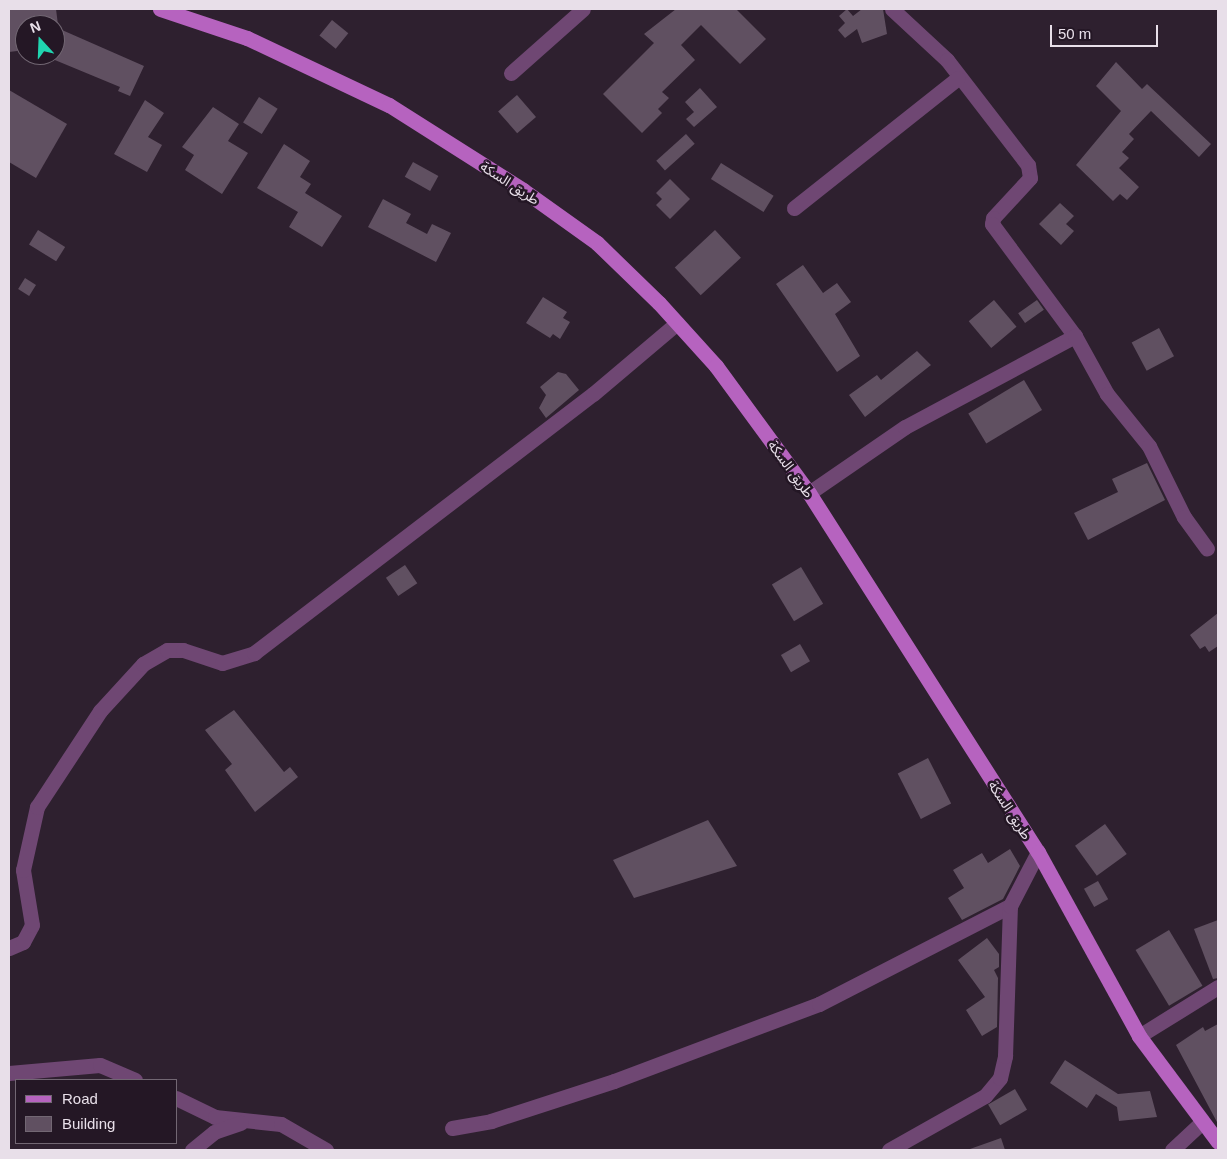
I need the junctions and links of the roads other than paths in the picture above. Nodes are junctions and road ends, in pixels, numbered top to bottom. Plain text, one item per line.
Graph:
1 (160, 9) edge
2 (583, 9) edge
3 (892, 9) edge
4 (511, 73) dead end
5 (958, 78) junction
6 (794, 208) dead end
7 (677, 322) junction
8 (1075, 336) junction
9 (809, 493) junction
10 (1207, 549) dead end
11 (1038, 852) junction
12 (1010, 906) junction
13 (9, 948) edge
14 (1218, 987) edge
15 (1139, 1036) junction
16 (9, 1073) edge
17 (132, 1079) edge
18 (178, 1099) edge
19 (247, 1120) junction
20 (1201, 1123) junction
21 (452, 1128) dead end
22 (1218, 1142) edge
23 (192, 1150) edge
24 (326, 1150) edge
25 (889, 1150) edge
26 (1172, 1150) edge

1 - 7 main road, طريق السكة
2 - 4 street
3 - 5 street
5 - 6 street
5 - 8 street
7 - 9 main road, طريق السكة
7 - 13 street
8 - 9 street
8 - 10 street
9 - 11 main road, طريق السكة
11 - 12 street
11 - 15 main road, طريق السكة
12 - 21 street
12 - 25 street
14 - 15 street
15 - 20 main road, طريق السكة
16 - 17 street
18 - 19 street
19 - 23 street
19 - 24 street
20 - 22 main road, طريق السكة
20 - 26 street

